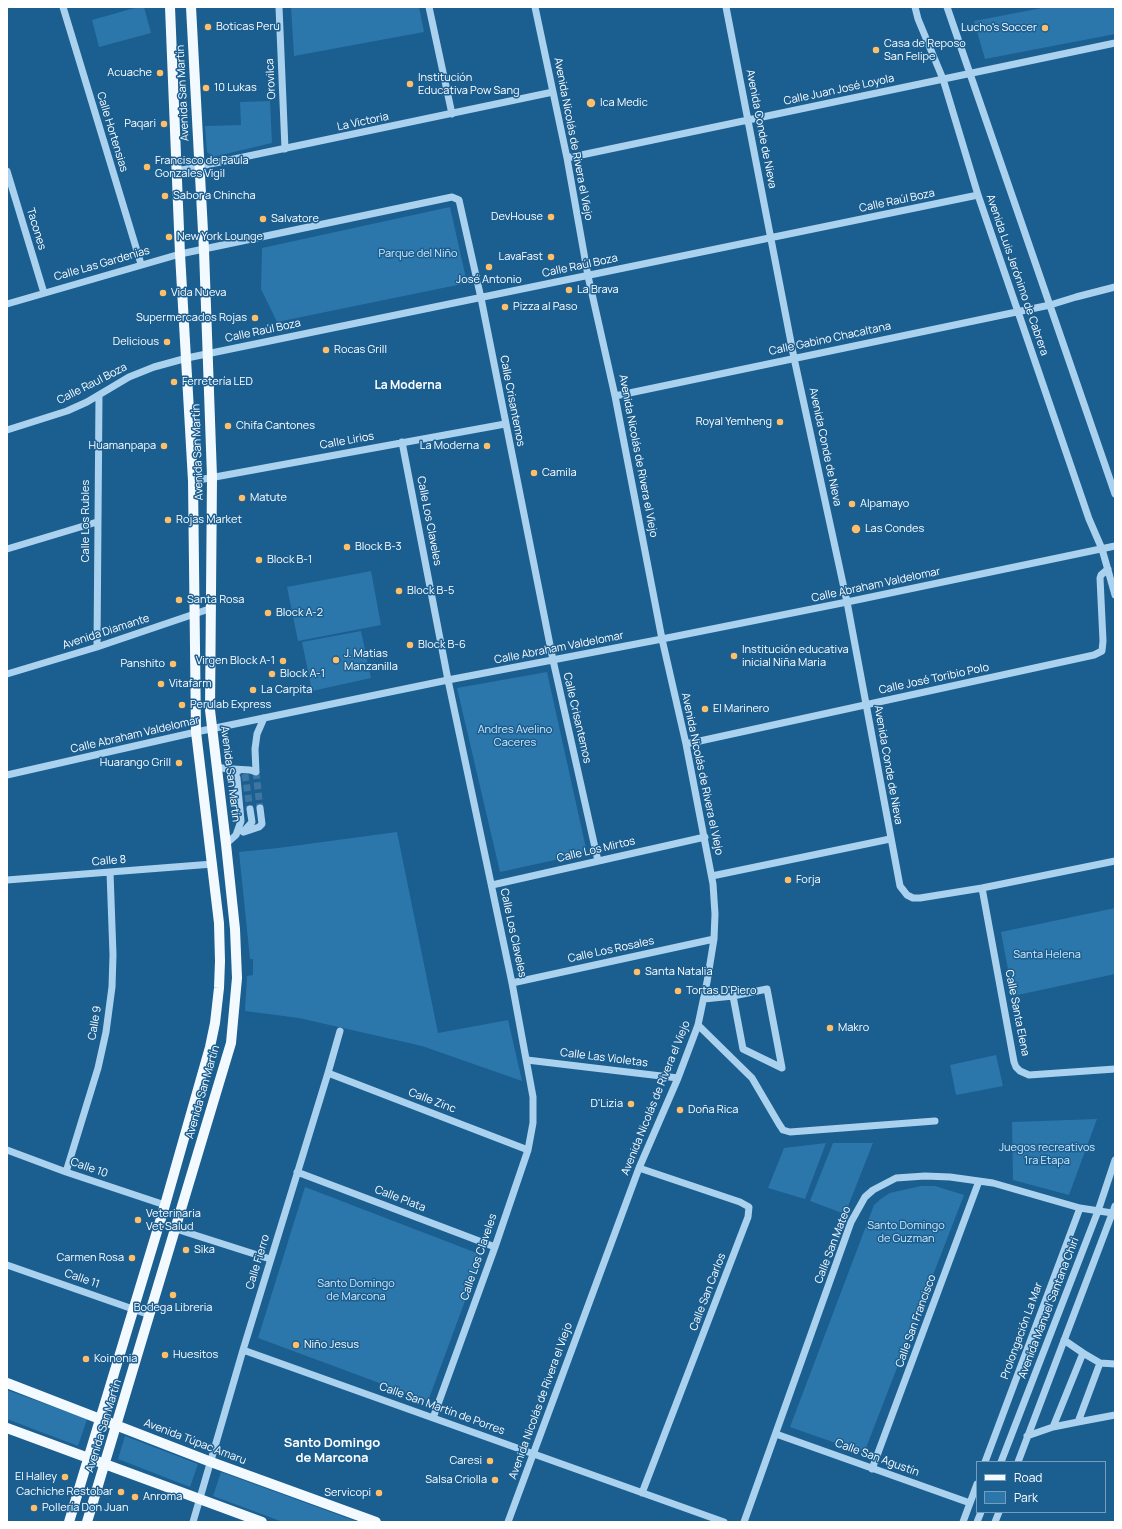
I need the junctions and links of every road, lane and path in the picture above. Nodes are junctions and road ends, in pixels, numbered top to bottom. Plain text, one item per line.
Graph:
1 (63, 7) edge
2 (170, 7) edge
3 (191, 7) edge
4 (279, 7) edge
5 (429, 7) edge
6 (535, 7) edge
7 (726, 7) edge
8 (915, 7) edge
9 (947, 7) edge
10 (1115, 43) edge
11 (970, 74) junction
12 (943, 79) junction
13 (553, 92) junction
14 (452, 114) junction
15 (749, 120) junction
16 (286, 149) junction
17 (567, 158) junction
18 (198, 167) junction
19 (7, 171) edge
20 (177, 172) junction
21 (10, 190) edge
22 (978, 195) junction
23 (771, 238) junction
24 (204, 250) junction
25 (180, 254) junction
26 (141, 264) junction
27 (588, 276) junction
28 (1115, 287) edge
29 (44, 292) junction
30 (481, 298) junction
31 (7, 304) edge
32 (1050, 305) junction
33 (1018, 311) junction
34 (207, 354) junction
35 (186, 358) junction
36 (794, 358) junction
37 (99, 394) junction
38 (616, 396) junction
39 (505, 424) junction
40 (7, 430) edge
41 (402, 442) junction
42 (212, 477) junction
43 (193, 481) junction
44 (1115, 494) edge
45 (97, 522) junction
46 (1115, 546) edge
47 (1102, 548) junction
48 (7, 549) edge
49 (1108, 569) junction
50 (1115, 595) edge
51 (847, 602) junction
52 (212, 608) junction
53 (195, 614) junction
54 (662, 639) junction
55 (97, 647) junction
56 (553, 660) junction
57 (7, 674) edge
58 (448, 680) junction
59 (866, 706) junction
60 (264, 718) junction
61 (212, 729) junction
62 (196, 732) junction
63 (686, 744) junction
64 (217, 767) junction
65 (233, 769) junction
66 (245, 774) dead end
67 (7, 775) edge
68 (260, 808) tunnel mouth
69 (250, 809) tunnel mouth
70 (244, 832) junction
71 (236, 835) junction
72 (705, 837) junction
73 (890, 839) junction
74 (226, 844) junction
75 (598, 861) junction
76 (1115, 861) edge
77 (212, 864) junction
78 (110, 872) junction
79 (712, 876) junction
80 (7, 880) edge
81 (492, 885) junction
82 (982, 888) junction
83 (714, 939) junction
84 (512, 983) junction
85 (733, 996) junction
86 (704, 999) junction
87 (698, 1025) junction
88 (340, 1031) dead end
89 (527, 1060) junction
90 (1115, 1069) edge
91 (328, 1073) junction
92 (678, 1078) junction
93 (935, 1121) dead end
94 (7, 1150) edge
95 (528, 1150) junction
96 (1115, 1160) edge
97 (639, 1168) junction
98 (66, 1172) junction
99 (297, 1172) junction
100 (980, 1181) junction
101 (165, 1205) junction
102 (1080, 1208) junction
103 (1114, 1209) edge
104 (1098, 1211) junction
105 (176, 1229) junction
106 (494, 1247) junction
107 (270, 1259) junction
108 (7, 1265) edge
109 (133, 1309) junction
110 (150, 1315) junction
111 (1064, 1340) junction
112 (243, 1350) junction
113 (1083, 1353) junction
114 (1100, 1364) junction
115 (1115, 1364) edge
116 (7, 1384) edge
117 (1115, 1415) edge
118 (100, 1418) junction
119 (433, 1418) junction
120 (1078, 1422) junction
121 (117, 1424) junction
122 (1053, 1427) junction
123 (7, 1428) edge
124 (776, 1434) junction
125 (1028, 1436) junction
126 (533, 1454) junction
127 (89, 1458) junction
128 (985, 1461) edge
129 (1000, 1461) edge
130 (1018, 1461) edge
131 (211, 1462) junction
132 (104, 1464) junction
133 (872, 1468) junction
134 (976, 1487) edge
135 (642, 1492) junction
136 (200, 1500) junction
137 (970, 1503) junction
138 (69, 1522) edge
139 (87, 1522) edge
140 (193, 1522) edge
141 (262, 1522) edge
142 (376, 1522) edge
143 (508, 1522) edge
144 (724, 1522) edge
145 (744, 1522) edge
146 (963, 1522) edge

1 - 26 street, Calle Hortensias
2 - 20 main road, Avenida San Martín
3 - 18 main road, Avenida San Martín
4 - 16 street, Orovilca
5 - 14 street
6 - 13 street, Avenida Nicolás de Rivera el Viejo
7 - 15 street, Avenida Conde de Nieva
8 - 12 street, Avenida Luis Jerónimo de Cabrera
9 - 11 street, Avenida Luis Jerónimo de Cabrera
10 - 11 street, Calle Juan José Loyola
11 - 12 street, Calle Juan José Loyola
11 - 32 street, Avenida Luis Jerónimo de Cabrera
12 - 15 street, Calle Juan José Loyola
12 - 22 street, Avenida Luis Jerónimo de Cabrera
13 - 14 street, La Victoria
13 - 17 street, Avenida Nicolás de Rivera el Viejo
14 - 16 street, La Victoria
15 - 17 street, Calle Juan José Loyola
15 - 23 street, Avenida Conde de Nieva
16 - 18 street, La Victoria
17 - 27 street, Avenida Nicolás de Rivera el Viejo
18 - 20 street, La Victoria
18 - 24 main road, Avenida San Martín
19 - 21 street, Tacones
20 - 25 main road, Avenida San Martín
21 - 29 street, Tacones
22 - 23 street, Calle Raúl Boza
22 - 33 street, Avenida Luis Jerónimo de Cabrera
23 - 27 street, Calle Raúl Boza
23 - 36 street, Avenida Conde de Nieva
24 - 25 street, Calle Las Gardenias
24 - 30 street, Calle Crisantemos
24 - 34 main road, Avenida San Martín
25 - 26 street, Calle Las Gardenias
25 - 35 main road, Avenida San Martín
26 - 29 street, Calle Las Gardenias
27 - 30 street, Calle Raúl Boza
27 - 38 street, Avenida Nicolás de Rivera el Viejo
28 - 32 street, Calle Gabino Chacaltana
29 - 31 street, Calle Las Gardenias
30 - 34 street, Calle Raúl Boza
30 - 39 street, Calle Crisantemos
32 - 33 street, Calle Gabino Chacaltana
32 - 44 street, Avenida Luis Jerónimo de Cabrera
33 - 36 street, Calle Gabino Chacaltana
33 - 47 street, Avenida Luis Jerónimo de Cabrera
34 - 35 street, Calle Raúl Boza
34 - 42 main road, Avenida San Martín
35 - 37 street, Calle Raul Boza
35 - 43 main road, Avenida San Martín
36 - 38 street, Calle Gabino Chacaltana
36 - 51 street, Avenida Conde de Nieva
37 - 40 street, Calle Raul Boza
37 - 45 street, Calle Los Rubles
38 - 54 street, Avenida Nicolás de Rivera el Viejo
39 - 41 street, Calle Lirios
39 - 56 street, Calle Crisantemos
41 - 42 street, Calle Lirios
41 - 58 street, Calle Los Claveles
42 - 43 street, Calle Lirios
42 - 52 main road, Avenida San Martín
43 - 53 main road, Avenida San Martín
45 - 48 street
45 - 55 street, Calle Los Rubles
46 - 47 street, Calle Abraham Valdelomar
47 - 49 street
47 - 51 street, Calle Abraham Valdelomar
49 - 50 street
49 - 59 street, Calle José Toribio Polo
51 - 54 street, Calle Abraham Valdelomar
51 - 59 street, Avenida Conde de Nieva
52 - 53 street, Avenida Diamante
52 - 61 main road, Avenida San Martín
53 - 55 street, Avenida Diamante
53 - 62 main road, Avenida San Martín
54 - 56 street, Calle Abraham Valdelomar
54 - 63 street, Avenida Nicolás de Rivera el Viejo
55 - 57 street, Avenida Diamante
56 - 58 street, Calle Abraham Valdelomar
56 - 75 street, Calle Crisantemos
58 - 60 street, Calle Abraham Valdelomar
58 - 81 street, Calle Los Claveles
59 - 63 street, Calle José Toribio Polo
59 - 73 street, Avenida Conde de Nieva
60 - 61 street, Calle Abraham Valdelomar
60 - 65 street
61 - 62 street, Calle Abraham Valdelomar
61 - 64 main road, Avenida San Martín
62 - 67 street, Calle Abraham Valdelomar
62 - 77 main road, Avenida San Martín
63 - 72 street, Avenida Nicolás de Rivera el Viejo
64 - 65 street
64 - 74 main road, Avenida San Martín
65 - 66 street
65 - 71 street
68 - 70 street
69 - 70 street
70 - 71 street
71 - 74 street
72 - 75 street, Calle Los Mirtos
72 - 79 street, Avenida Nicolás de Rivera el Viejo
73 - 79 street
73 - 82 street, Avenida Conde de Nieva
74 - 105 main road, Avenida San Martín
75 - 81 street, Calle Los Mirtos
76 - 82 street
77 - 78 street, Calle 8
77 - 101 main road, Avenida San Martín
78 - 80 street, Calle 8
78 - 98 street, Calle 9
79 - 83 street, Avenida Nicolás de Rivera el Viejo
81 - 84 street, Calle Los Claveles
82 - 90 street, Calle Santa Elena
83 - 84 street, Calle Los Rosales
83 - 86 street, Avenida Nicolás de Rivera el Viejo
84 - 89 street, Calle Los Claveles
85 - 85 street
85 - 86 street
86 - 87 street, Avenida Nicolás de Rivera el Viejo
87 - 92 street, Avenida Nicolás de Rivera el Viejo
87 - 93 street
88 - 91 street, Calle Fierro
89 - 92 street, Calle Las Violetas
89 - 95 street, Calle Los Claveles
91 - 95 street, Calle Zinc
91 - 99 street, Calle Fierro
92 - 97 street, Avenida Nicolás de Rivera el Viejo
94 - 98 street, Calle 10
95 - 106 street, Calle Los Claveles
96 - 104 street, Avenida Manuel Santana Chiri
97 - 126 street, Avenida Nicolás de Rivera el Viejo
97 - 135 street, Calle San Carlos
98 - 101 street, Calle 10
99 - 106 street, Calle Plata
99 - 107 street, Calle Fierro
100 - 102 street, Calle San Mateo
100 - 124 street, Calle San Mateo
100 - 133 street, Calle San Francisco
101 - 109 main road, Avenida San Martín
102 - 104 street, Calle San Mateo
102 - 128 street, Prolongación La Mar
103 - 104 street, Calle San Mateo
103 - 111 street
104 - 129 street, Avenida Manuel Santana Chiri
105 - 107 street
105 - 110 main road, Avenida San Martín
106 - 119 street, Calle Los Claveles
107 - 112 street, Calle Fierro
108 - 109 street, Calle 11
109 - 110 street, Calle 11
109 - 118 main road, Avenida San Martín
110 - 121 main road, Avenida San Martín
111 - 113 street
111 - 125 street
112 - 119 street, Calle San Martín de Porres
112 - 131 street, Calle Fierro
113 - 114 street
113 - 122 street
114 - 115 street
114 - 120 street
116 - 118 main road, Avenida Túpac Amaru
117 - 120 street
118 - 121 main road, Avenida Túpac Amaru
118 - 127 main road, Avenida San Martín
119 - 126 street, Calle San Martín de Porres
120 - 122 street
121 - 131 main road, Avenida Túpac Amaru
121 - 132 main road, Avenida San Martín
122 - 125 street
123 - 127 main road
124 - 133 street, Calle San Agustín
124 - 145 street, Calle San Mateo
125 - 130 street
126 - 135 street, Calle San Martín de Porres
126 - 143 street, Avenida Nicolás de Rivera el Viejo
127 - 132 main road
127 - 138 main road, Avenida San Martín
131 - 136 street, Calle Fierro
131 - 142 main road, Avenida Túpac Amaru
132 - 136 main road
132 - 139 main road, Avenida San Martín
133 - 137 street, Calle San Agustín
134 - 137 street
135 - 144 street, Calle San Martín de Porres
136 - 140 street, Calle Fierro
136 - 141 main road
137 - 146 street

